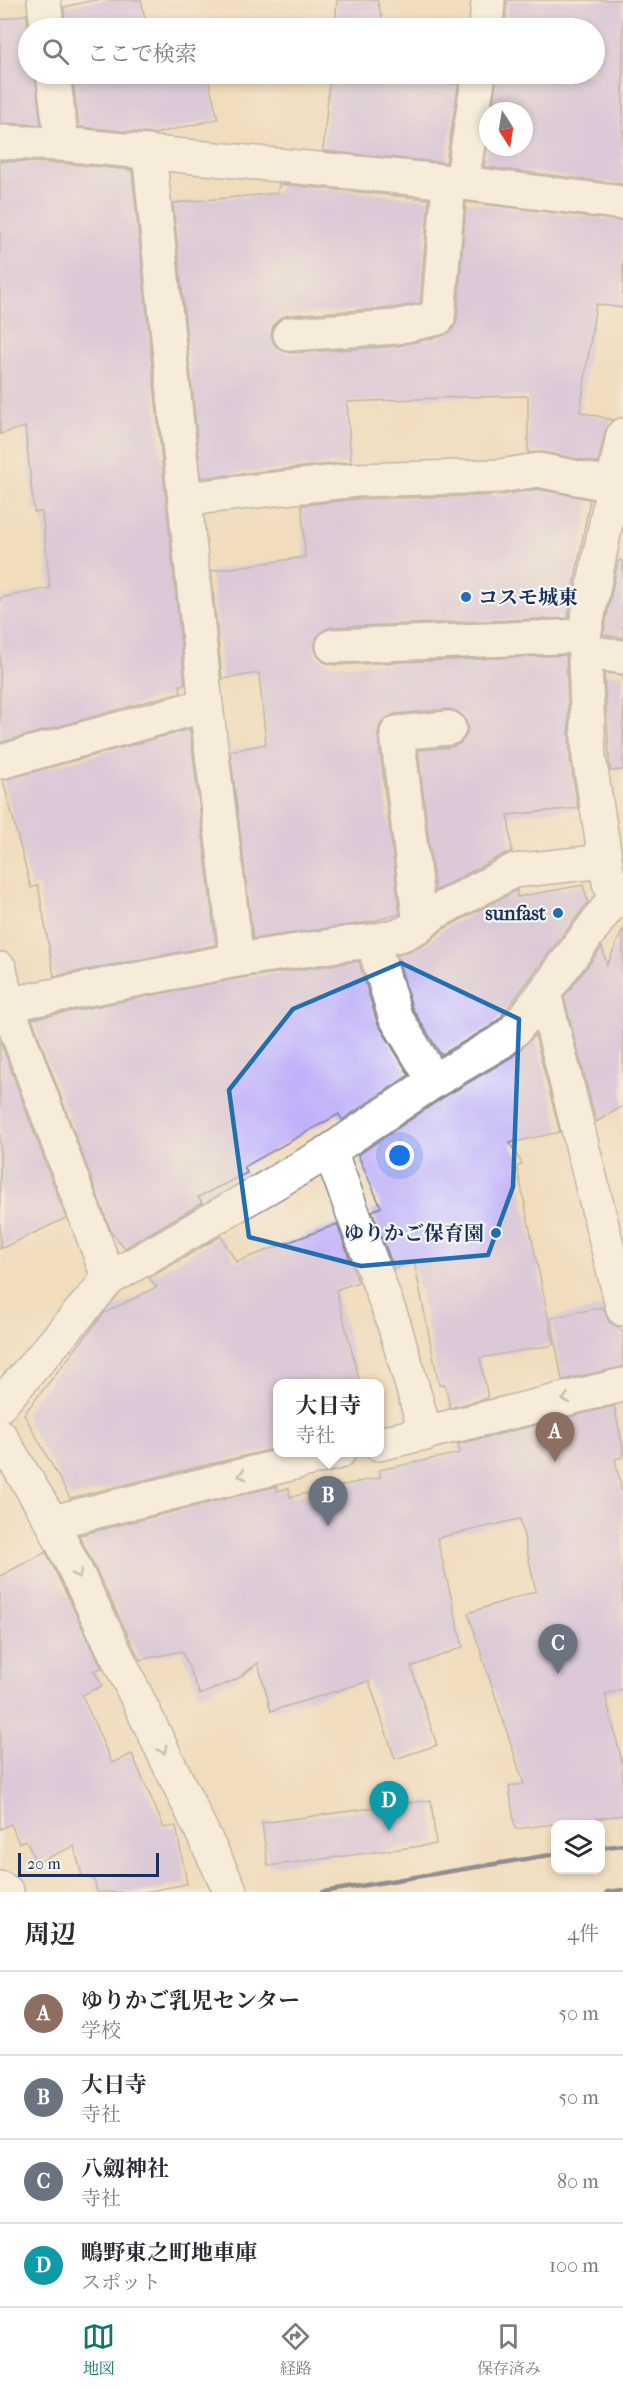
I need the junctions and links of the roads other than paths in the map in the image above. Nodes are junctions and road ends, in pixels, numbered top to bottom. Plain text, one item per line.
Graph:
1 (44, 0) edge
2 (488, 0) edge
3 (46, 18) edge
4 (487, 18) edge
5 (54, 84) edge
6 (477, 84) edge
7 (0, 142) edge
8 (62, 144) junction
9 (149, 152) junction
10 (456, 182) junction
11 (623, 203) edge
12 (290, 334) dead end
13 (619, 458) edge
14 (185, 499) junction
15 (585, 644) junction
16 (333, 646) dead end
17 (623, 657) edge
18 (206, 705) junction
19 (449, 728) dead end
20 (0, 762) edge
21 (613, 883) edge
22 (420, 925) junction
23 (373, 941) junction
24 (237, 960) junction
25 (0, 969) edge
26 (544, 993) junction
27 (4, 1006) edge
28 (434, 1081) junction
29 (330, 1151) junction
30 (109, 1279) junction
31 (623, 1310) edge
32 (623, 1385) edge
33 (0, 1405) edge
34 (426, 1434) junction
35 (0, 1436) edge
36 (384, 1443) edge
37 (318, 1457) edge
38 (52, 1522) junction
39 (0, 1888) edge
40 (7, 1892) edge
41 (231, 1892) edge

1 - 3 street
2 - 4 street
5 - 8 street
6 - 10 street
7 - 8 street
8 - 9 street
9 - 10 street
9 - 14 street
10 - 11 street
10 - 12 street
13 - 14 street
13 - 15 street
14 - 18 street
15 - 16 street
15 - 17 street
15 - 21 street
18 - 20 street
18 - 24 street
19 - 22 street
21 - 22 street
21 - 26 street
22 - 23 street
23 - 24 street
23 - 28 street
24 - 27 street
25 - 27 street
26 - 28 street
26 - 31 street
27 - 30 street
28 - 29 street
29 - 30 street
29 - 34 street
30 - 33 street
32 -> 34 street
34 - 36 street
35 - 38 street
37 -> 38 street
38 -> 41 street
39 - 40 street

